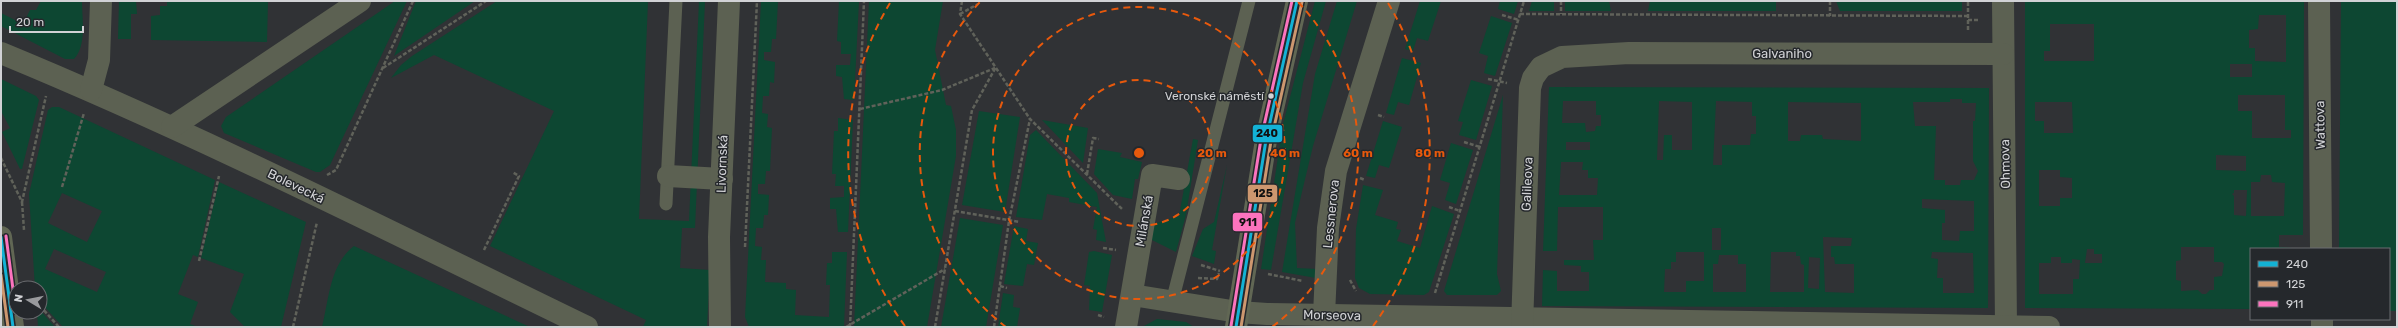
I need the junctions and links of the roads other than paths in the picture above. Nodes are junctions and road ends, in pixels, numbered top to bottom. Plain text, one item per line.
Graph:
1 (101, 1) edge
2 (360, 1) edge
3 (676, 1) edge
4 (729, 1) edge
5 (1248, 1) edge
6 (1297, 1) edge
7 (1389, 1) edge
8 (2003, 1) edge
9 (2319, 1) edge
10 (1, 53) edge
11 (2003, 54) junction
12 (1562, 57) joint
13 (91, 90) junction
14 (172, 127) junction
15 (668, 176) junction
16 (722, 179) junction
17 (1179, 179) dead end
18 (666, 204) dead end
19 (1, 236) edge
20 (2321, 248) edge
21 (1132, 295) junction
22 (1172, 302) junction
23 (1324, 315) junction
24 (1237, 319) edge
25 (1522, 323) edge
26 (13, 327) edge
27 (587, 327) edge
28 (720, 327) edge
29 (1126, 327) edge
30 (2006, 327) edge
31 (2049, 327) edge

1 - 13 street
2 - 14 street
3 - 15 lane
4 - 16 street, Livornská
5 - 22 lane
6 - 24 street
7 - 23 street, Lessnerova
8 - 11 street, Ohmova
9 - 20 street, Wattova
10 - 13 street, Bolevecká
11 - 12 street, Galvaniho
11 - 30 street, Ohmova
12 - 25 street, Galileova
13 - 14 street, Bolevecká
14 - 27 street, Bolevecká
15 - 16 street
15 - 18 lane
16 - 28 street, Livornská
17 - 21 street, Milánská
19 - 26 street
21 - 22 street
21 - 29 street, Milánská
22 - 24 street
23 - 24 street, Morseova
23 - 25 street, Morseova
25 - 30 street, Morseova
30 - 31 street, Morseova

